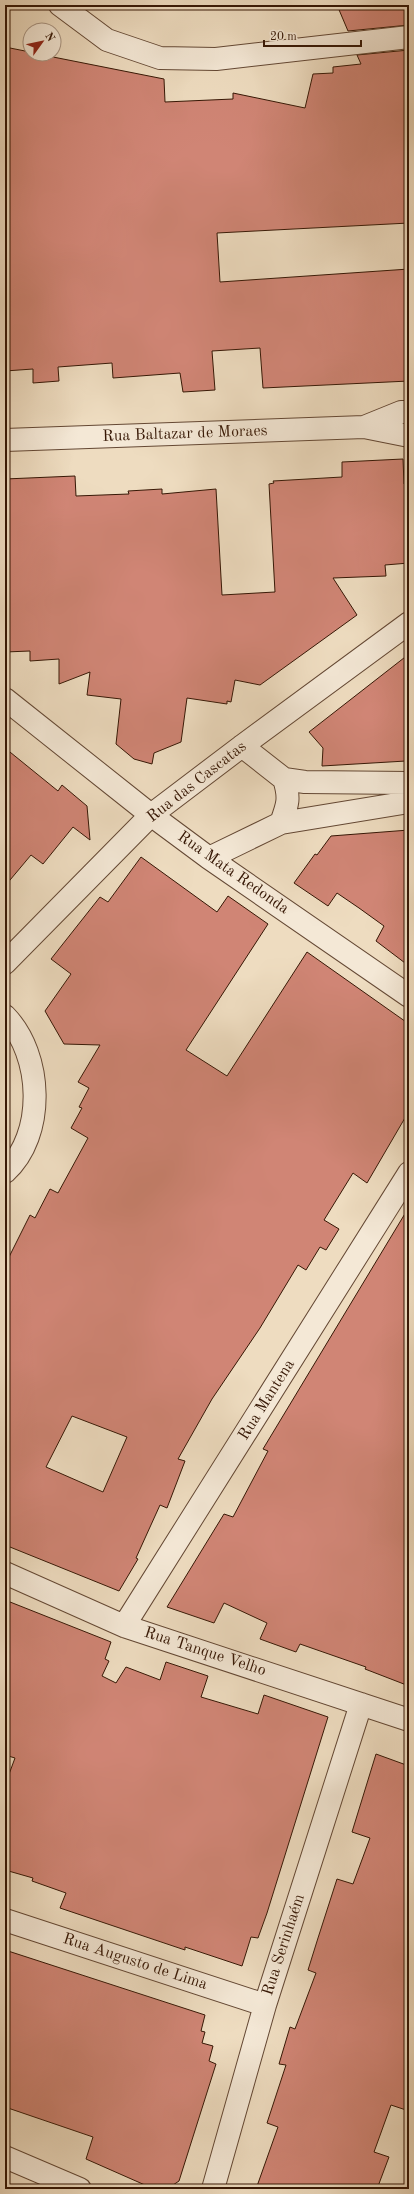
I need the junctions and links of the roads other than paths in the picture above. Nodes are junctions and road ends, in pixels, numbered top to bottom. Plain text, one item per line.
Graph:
1 (60, 5) edge
2 (409, 37) edge
3 (409, 412) edge
4 (364, 427) junction
5 (409, 436) edge
6 (5, 440) edge
7 (409, 624) edge
8 (5, 699) edge
9 (242, 746) junction
10 (284, 779) junction
11 (409, 784) edge
12 (409, 802) edge
13 (151, 815) junction
14 (281, 823) junction
15 (209, 858) junction
16 (5, 963) edge
17 (409, 996) edge
18 (5, 1016) edge
19 (5, 1172) edge
20 (409, 1173) edge
21 (5, 1573) edge
22 (124, 1626) junction
23 (361, 1704) junction
24 (409, 1720) edge
25 (5, 1920) edge
26 (265, 2005) junction
27 (5, 2157) edge
28 (80, 2189) edge
29 (213, 2189) edge

1 - 2 street
3 - 4 street, Rua Baltazar de Moraes
4 - 5 street, Rua Baltazar de Moraes
4 - 6 street, Rua Baltazar de Moraes
7 - 9 street, Rua das Cascatas
8 - 13 street, Rua Mata Redonda
9 - 10 street
9 - 13 street, Rua das Cascatas
10 - 11 street
10 - 14 street
12 - 14 street
13 - 15 street, Rua Mata Redonda
13 - 16 street, Rua das Cascatas
14 - 15 street
15 - 17 street, Rua Mata Redonda
18 - 19 street
20 - 22 street, Rua Mantena
21 - 22 street, Rua Tanque Velho
22 - 23 street, Rua Tanque Velho
23 - 24 street, Rua Tanque Velho
23 - 26 street, Rua Serinhaém
25 - 26 street, Rua Augusto de Lima
26 - 29 street, Rua Serinhaém
27 - 28 street

